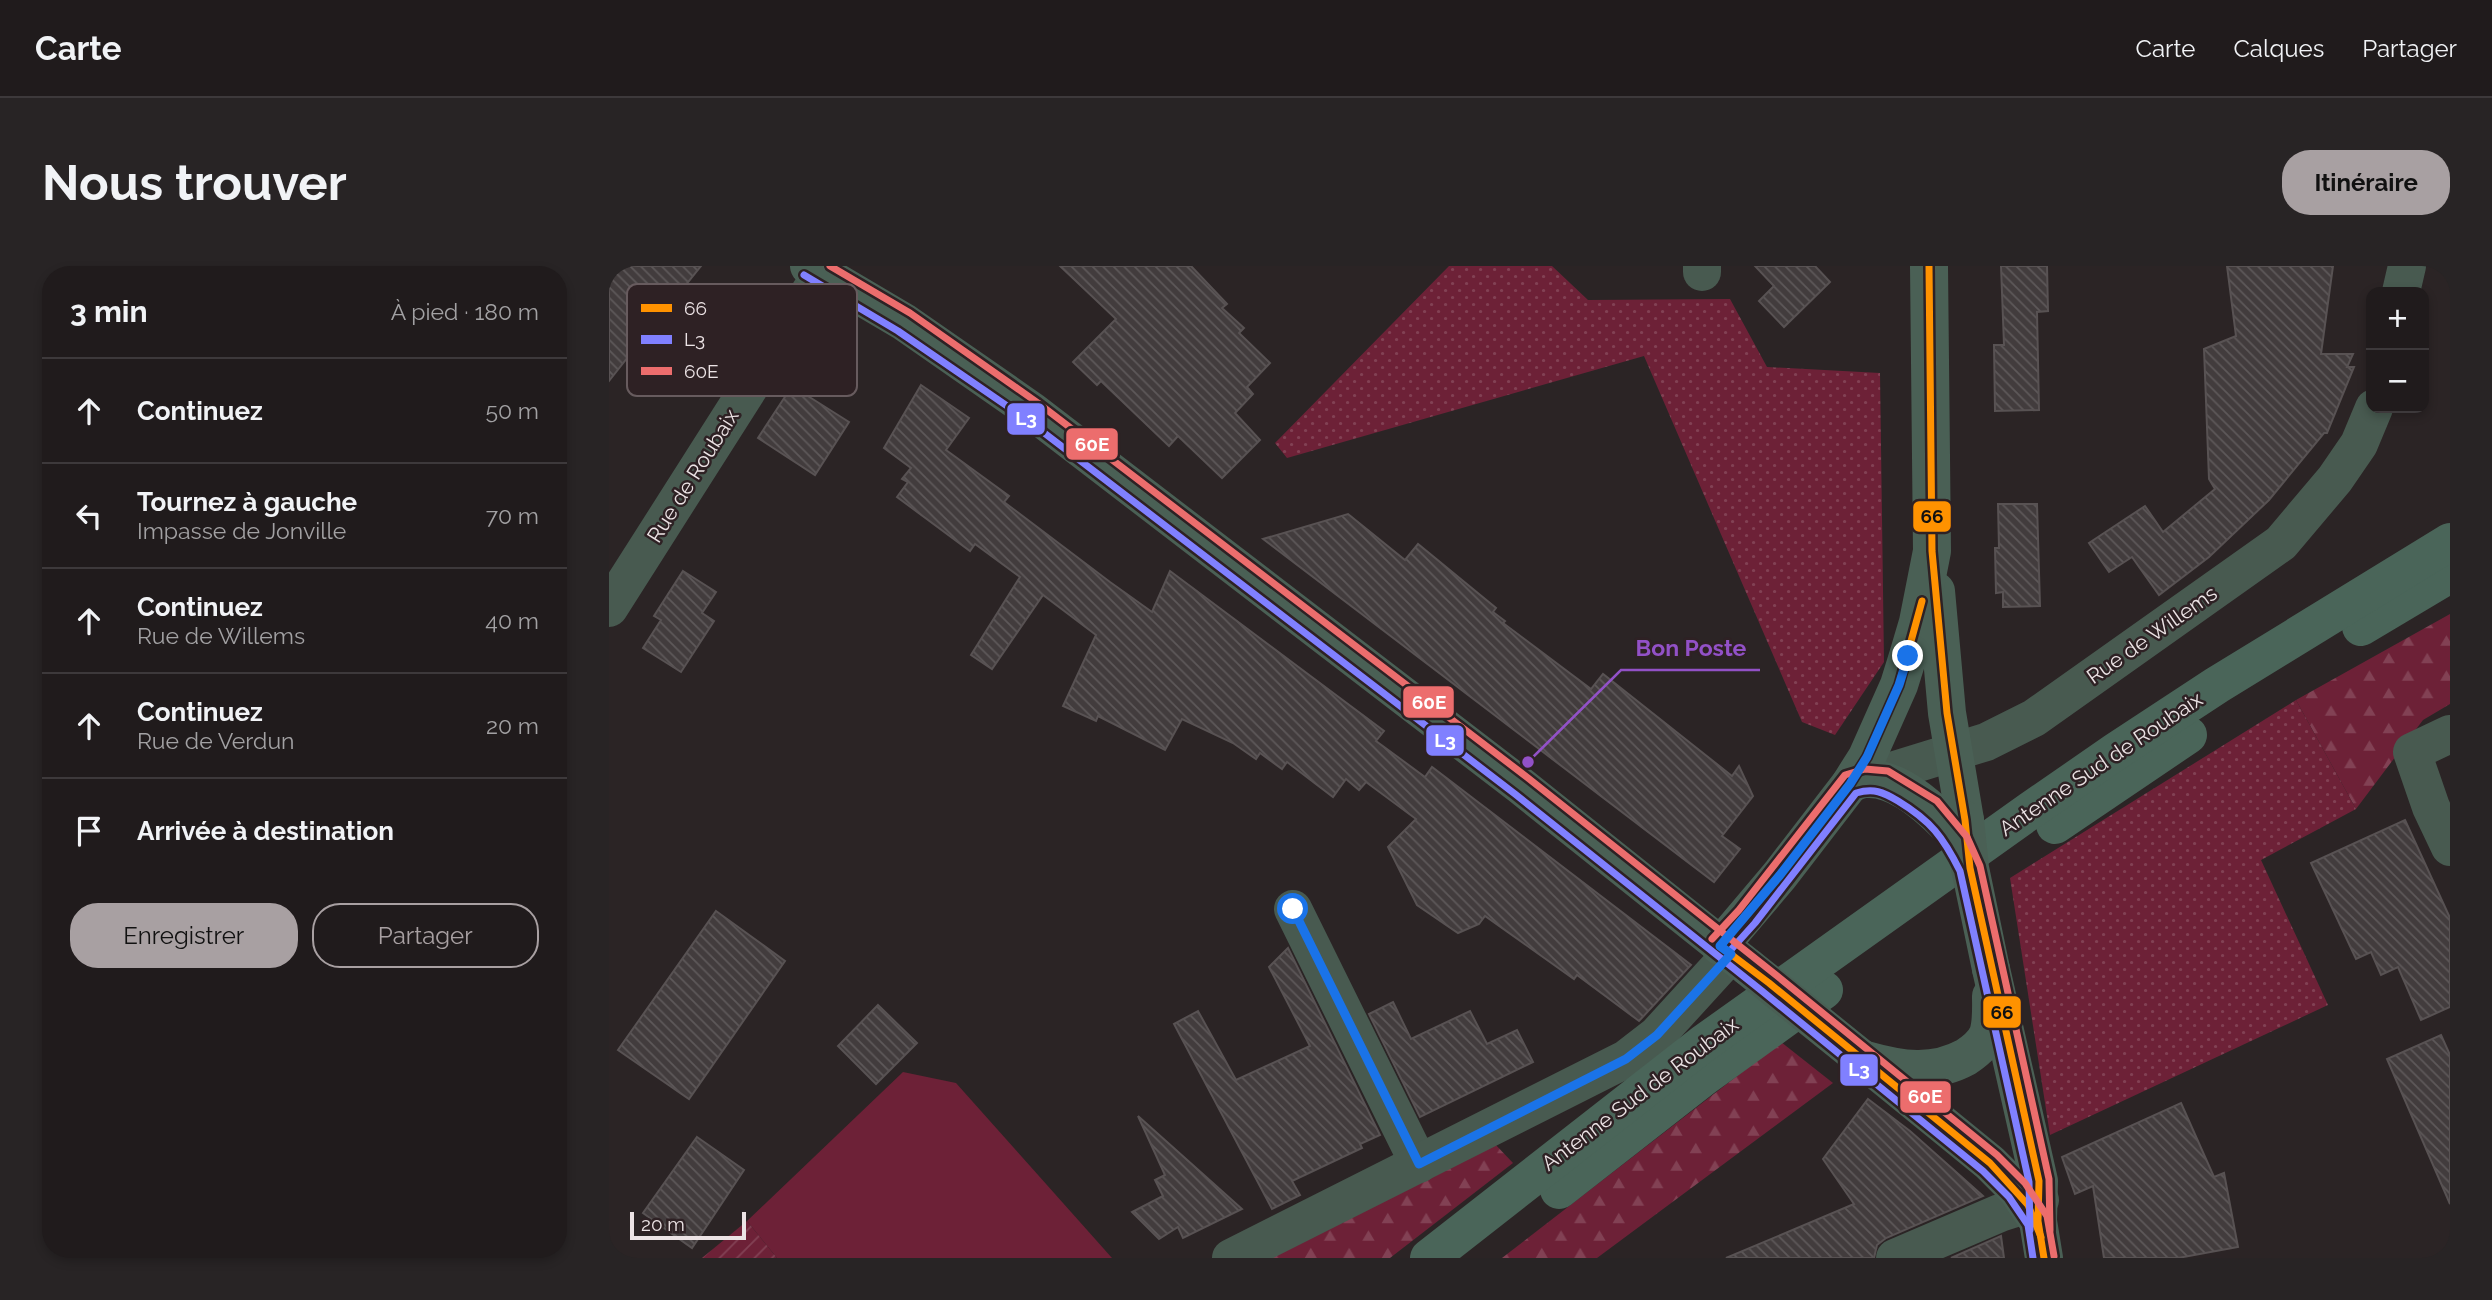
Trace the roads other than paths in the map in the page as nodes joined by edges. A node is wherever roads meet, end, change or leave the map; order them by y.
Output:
1 (1929, 266) edge
2 (2407, 266) edge
3 (815, 270) edge
4 (838, 284) edge
5 (2402, 287) edge
6 (857, 295) edge
7 (738, 396) edge
8 (2372, 413) edge
9 (2450, 542) edge
10 (1933, 551) junction
11 (2450, 574) edge
12 (609, 608) edge
13 (2450, 734) edge
14 (1952, 751) junction
15 (1858, 781) junction
16 (1955, 822) junction
17 (2450, 847) edge
18 (1293, 909) dead end
19 (1733, 956) junction
20 (1991, 969) junction
21 (1861, 1058) junction
22 (1419, 1164) junction
23 (2035, 1208) junction
24 (1231, 1258) edge
25 (1429, 1258) edge
26 (1472, 1258) edge
27 (1895, 1258) edge
28 (2044, 1258) edge

1 - 10 main road
2 - 5 street
3 - 4 main road, Rue de Roubaix
6 - 19 main road, Rue de Roubaix
7 - 12 street, Rue de Roubaix
8 - 14 street, Rue de Willems
9 - 25 highway, Antenne Sud de Roubaix
10 - 14 main road
10 - 15 main road
11 - 26 highway, Antenne Sud de Roubaix
13 - 17 street
14 - 15 street, Rue de Willems
14 - 16 main road
15 - 16 main road
15 - 19 main road
16 - 20 main road, bridge
18 - 22 street
19 - 21 main road, Rue de Roubaix, bridge
19 - 22 street
20 - 21 main road
20 - 23 main road
21 - 23 main road, Rue de Roubaix
22 - 24 street
23 - 27 street
23 - 28 main road

